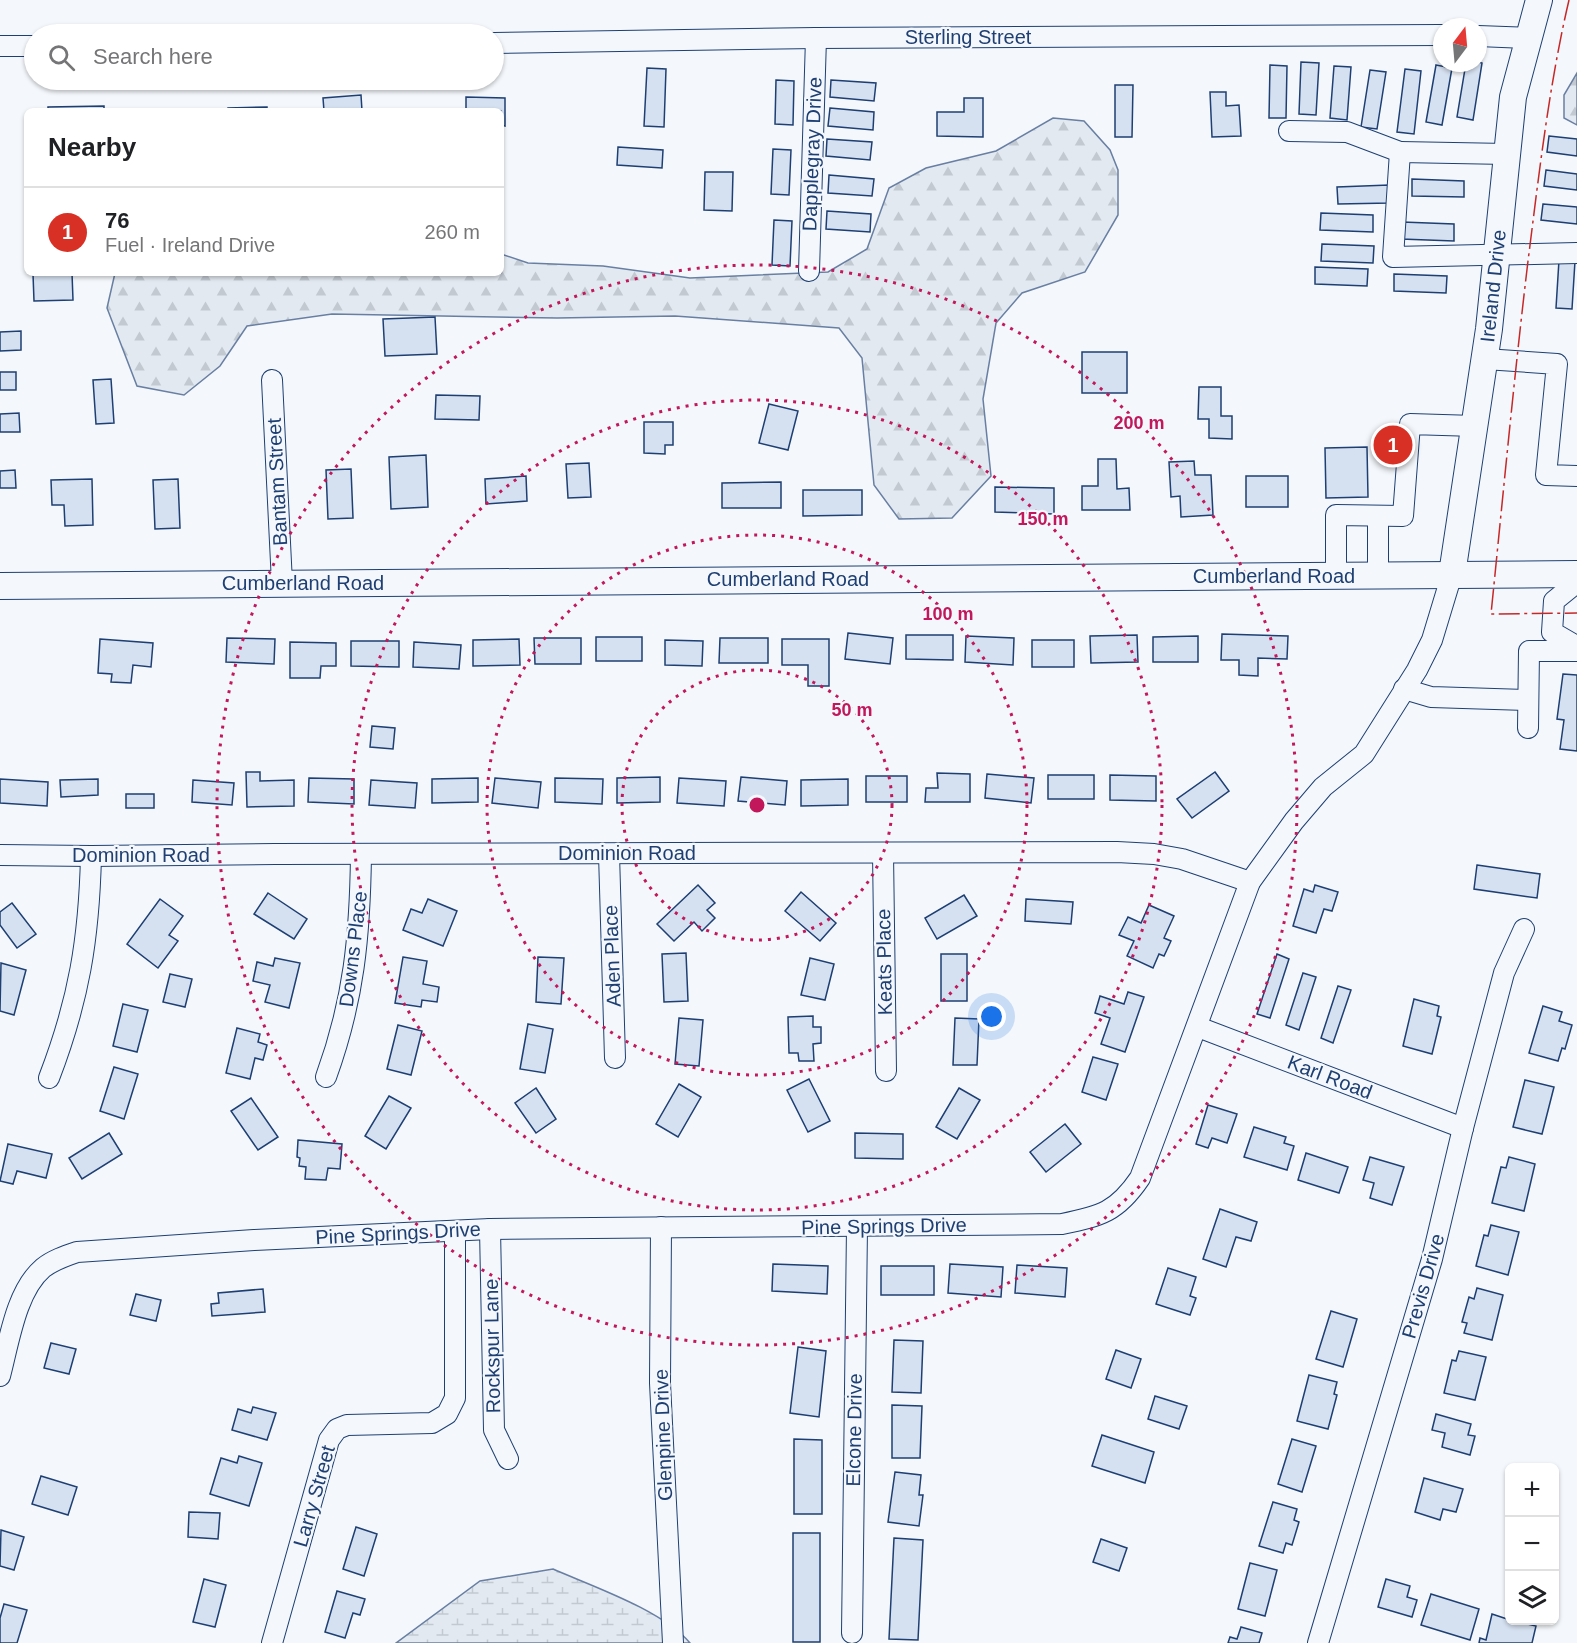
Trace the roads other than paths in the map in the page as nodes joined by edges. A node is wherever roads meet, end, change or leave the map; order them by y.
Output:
1 (1539, 0) edge
2 (1433, 35) edge
3 (1487, 36) edge
4 (816, 38) junction
5 (1529, 38) junction
6 (504, 43) edge
7 (0, 46) edge
8 (24, 46) edge
9 (1289, 131) dead end
10 (1400, 152) junction
11 (1507, 154) junction
12 (1577, 253) edge
13 (1496, 255) junction
14 (808, 271) dead end
15 (1485, 358) junction
16 (272, 380) dead end
17 (1474, 426) junction
18 (1577, 476) edge
19 (1378, 516) junction
20 (1452, 574) junction
21 (1336, 575) junction
22 (1378, 575) junction
23 (282, 583) junction
24 (1573, 583) edge
25 (0, 586) edge
26 (1574, 646) edge
27 (1404, 689) junction
28 (1528, 700) junction
29 (1528, 728) dead end
30 (883, 853) junction
31 (361, 854) junction
32 (609, 854) junction
33 (0, 855) edge
34 (91, 856) junction
35 (1250, 882) junction
36 (1524, 929) dead end
37 (1198, 1027) junction
38 (615, 1058) dead end
39 (886, 1071) dead end
40 (326, 1077) dead end
41 (49, 1078) dead end
42 (1463, 1128) junction
43 (661, 1227) junction
44 (856, 1227) junction
45 (490, 1229) junction
46 (455, 1231) junction
47 (0, 1376) edge
48 (508, 1459) dead end
49 (852, 1633) dead end
50 (272, 1643) edge
51 (673, 1643) edge
52 (1318, 1643) edge

1 - 5 main road, Ireland Drive
2 - 4 street, Sterling Street
3 - 5 street
4 - 6 street, Sterling Street
4 - 14 street, Dapplegray Drive
5 - 11 main road, Ireland Drive
7 - 8 street
9 - 10 street
10 - 11 street
10 - 13 street
11 - 13 main road, Ireland Drive
12 - 13 street
13 - 15 main road, Ireland Drive
15 - 17 main road, Ireland Drive
15 - 18 street
16 - 23 street, Bantam Street
17 - 19 street
17 - 20 main road, Ireland Drive
19 - 21 street
19 - 22 street
20 - 22 main road, Cumberland Road
20 - 24 main road, Cumberland Road
20 - 27 street, Pine Springs Drive
21 - 22 main road, Cumberland Road
21 - 23 main road, Cumberland Road
23 - 25 main road, Cumberland Road
24 - 26 street
26 - 28 street
27 - 28 street
27 - 35 street, Pine Springs Drive
28 - 29 street
30 - 32 street, Dominion Road
30 - 35 street, Dominion Road
30 - 39 street, Keats Place
31 - 32 street, Dominion Road
31 - 34 street, Dominion Road
31 - 40 street, Downs Place
32 - 38 street, Aden Place
33 - 34 street, Dominion Road
34 - 41 street
35 - 37 street, Pine Springs Drive
36 - 42 street, Previs Drive
37 - 42 street, Karl Road
37 - 44 street, Pine Springs Drive
42 - 52 street, Previs Drive
43 - 44 street, Pine Springs Drive
43 - 45 street, Pine Springs Drive
43 - 51 street, Glenpine Drive
44 - 49 street, Elcone Drive
45 - 46 street, Pine Springs Drive
45 - 48 street, Rockspur Lane
46 - 47 street, Pine Springs Drive
46 - 50 street, Larry Street

